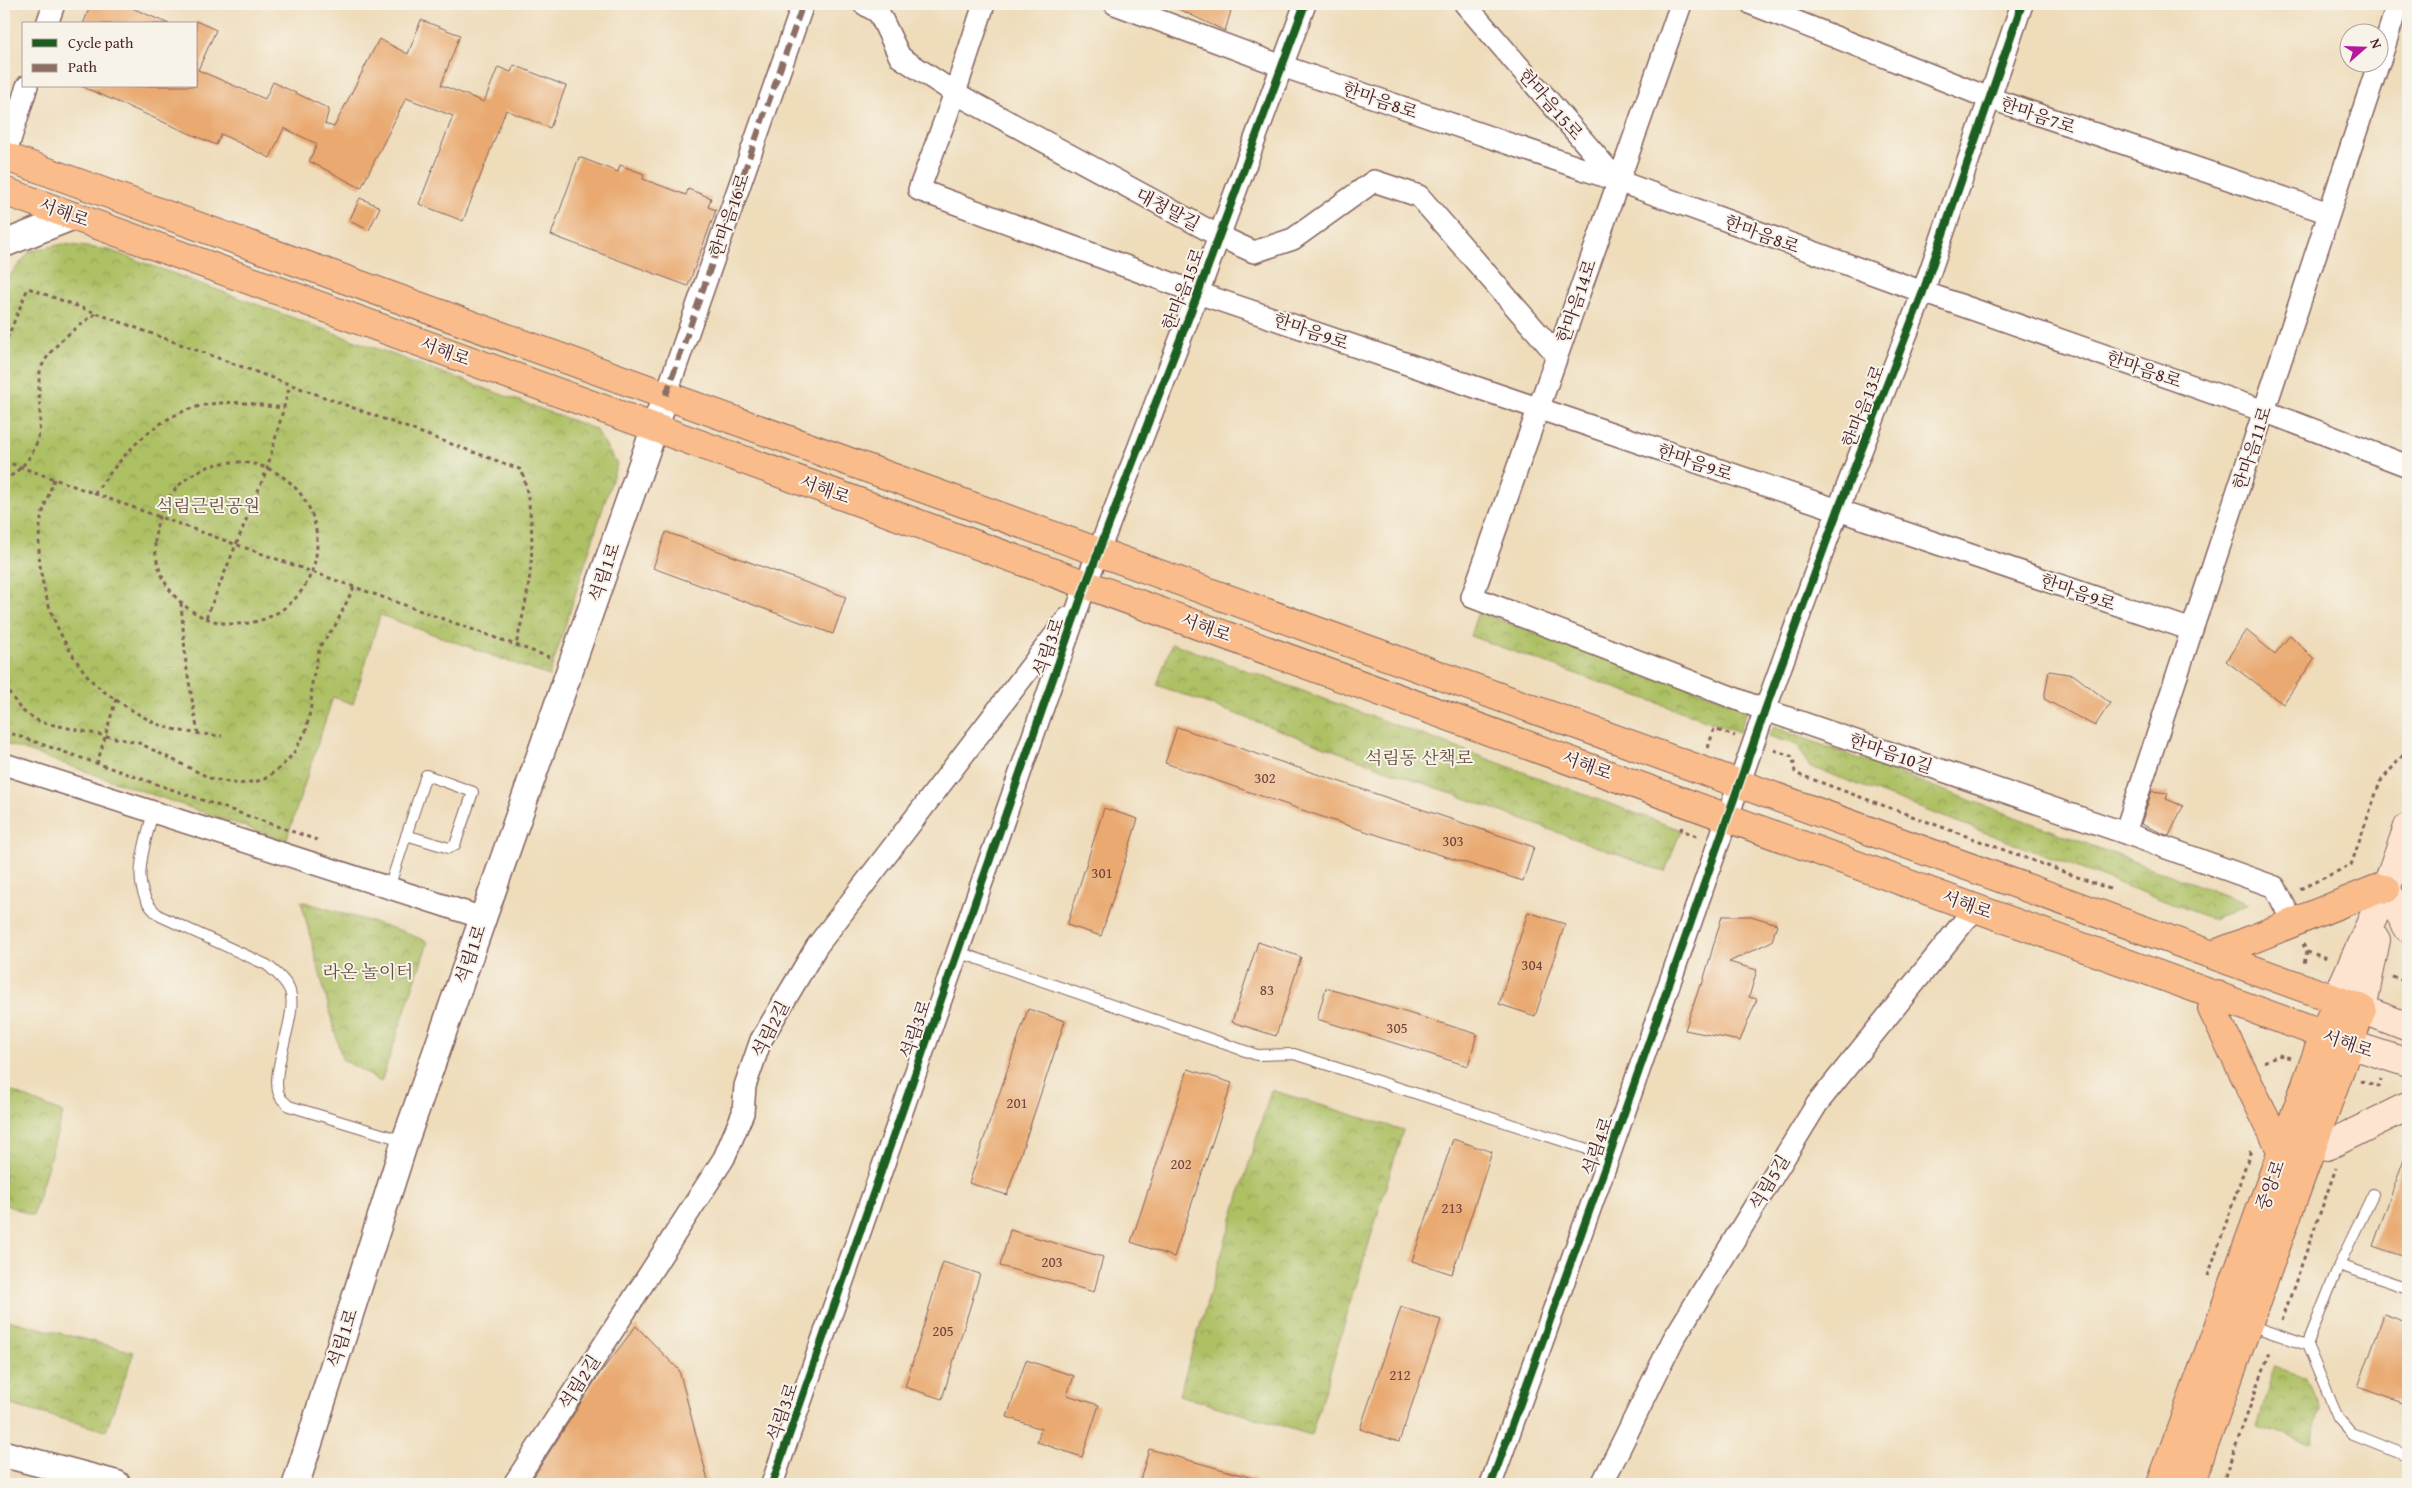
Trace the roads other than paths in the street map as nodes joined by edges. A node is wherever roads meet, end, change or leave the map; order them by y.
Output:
1 (54, 4) edge
2 (802, 4) edge
3 (864, 4) edge
4 (984, 4) edge
5 (1115, 4) edge
6 (1305, 4) edge
7 (1465, 4) edge
8 (1680, 4) edge
9 (1752, 4) edge
10 (2022, 4) edge
11 (2396, 8) edge
12 (47, 22) edge
13 (2390, 27) edge
14 (1282, 66) junction
15 (2375, 72) edge
16 (26, 88) edge
17 (955, 93) junction
18 (1989, 98) junction
19 (4, 158) edge
20 (1618, 181) junction
21 (4, 191) edge
22 (2329, 214) junction
23 (74, 216) junction
24 (1219, 236) junction
25 (4, 244) edge
26 (1923, 292) junction
27 (1198, 293) junction
28 (1557, 355) junction
29 (666, 395) junction
30 (1538, 408) junction
31 (2264, 411) junction
32 (655, 427) junction
33 (2408, 466) edge
34 (1838, 510) junction
35 (1098, 552) junction
36 (1082, 594) junction
37 (1472, 598) joint
38 (2192, 630) junction
39 (1765, 710) junction
40 (4, 764) edge
41 (1740, 784) junction
42 (153, 812) junction
43 (1729, 817) junction
44 (2408, 827) edge
45 (2125, 833) junction
46 (406, 835) junction
47 (389, 888) junction
48 (2386, 889) junction
49 (1978, 908) junction
50 (483, 918) junction
51 (2293, 923) junction
52 (2408, 928) edge
53 (958, 952) junction
54 (2212, 954) junction
55 (2217, 995) junction
56 (2336, 1000) junction
57 (2362, 1009) junction
58 (2408, 1027) edge
59 (2337, 1039) junction
60 (2408, 1063) edge
61 (2408, 1106) edge
62 (405, 1141) junction
63 (2313, 1144) junction
64 (2282, 1152) junction
65 (1609, 1156) junction
66 (2373, 1194) dead end
67 (2339, 1265) junction
68 (2408, 1288) edge
69 (2235, 1320) junction
70 (2306, 1345) junction
71 (4, 1454) edge
72 (2408, 1456) edge
73 (117, 1484) edge
74 (296, 1484) edge
75 (514, 1484) edge
76 (772, 1484) edge
77 (1491, 1484) edge
78 (1602, 1484) edge
79 (2161, 1484) edge
80 (2190, 1484) edge

1 - 12 street
2 - 29 street, 한마음16로
3 - 17 street, 대청말길
4 - 17 street
5 - 14 street, 한마음8로
6 - 14 street, 한마음15로
7 - 20 street, 한마음15로
8 - 20 street, 한마음14로
9 - 18 street, 한마음7로
10 - 18 street, 한마음13로
11 - 13 street, 한마음11로
14 - 20 street, 한마음8로
14 - 24 street, 한마음15로
15 - 22 street, 한마음11로
16 - 19 street
17 - 24 street, 대청말길
17 - 27 street, 한마음9로
18 - 22 street, 한마음7로
18 - 26 street, 한마음13로
19 - 29 main road, 서해로
20 - 26 street, 한마음8로
20 - 28 street, 한마음14로
21 - 23 main road, 서해로
22 - 31 street, 한마음11로
23 - 25 street
23 - 32 main road, 서해로
24 - 27 street, 한마음15로
24 - 28 street, 대청말길
26 - 31 street, 한마음8로
26 - 34 street, 한마음13로
27 - 30 street, 한마음9로
27 - 35 street, 한마음15로
28 - 30 street, 한마음14로
29 - 32 street, 한마음16로
29 - 35 main road, 서해로
30 - 34 street, 한마음9로
30 - 37 street, 한마음14로
31 - 33 street, 한마음8로
31 - 38 street, 한마음11로
32 - 36 main road, 서해로
32 - 50 street, 석림1로
34 - 38 street, 한마음9로
34 - 39 street, 한마음13로
35 - 36 street, 한마음15로
35 - 41 main road, 서해로
36 - 43 main road, 서해로
36 - 53 street, 석림3로
36 - 75 street, 석림2길
37 - 39 street, 한마음10길
38 - 45 street, 한마음11로
39 - 41 street, 한마음13로
39 - 45 street, 한마음10길
40 - 42 street
41 - 43 street, 한마음13로
41 - 54 main road, 서해로
42 - 47 street
42 - 62 lane
43 - 49 main road, 서해로
43 - 65 street, 석림4로
44 - 48 main road, 중앙로
45 - 51 street, 한마음10길
46 - 46 lane
46 - 47 lane
47 - 50 street
48 - 51 main road
48 - 52 main road
48 - 56 main road, 중앙로
48 - 57 main road, 중앙로
49 - 55 main road, 서해로
49 - 78 street, 석림5길
50 - 62 street, 석림1로
51 - 54 main road
53 - 65 lane
53 - 76 street, 석림3로
54 - 56 main road, 서해로
55 - 59 main road, 서해로
55 - 64 main road
56 - 57 main road, 서해로
56 - 59 main road, 중앙로
57 - 58 main road, 서해로
57 - 59 main road, 중앙로
59 - 60 main road, 서해로
59 - 63 main road, 중앙로
59 - 64 main road, 중앙로
61 - 63 main road
62 - 74 street, 석림1로
63 - 69 main road, 중앙로
64 - 69 main road, 중앙로
65 - 77 street, 석림4로
66 - 67 lane
67 - 68 lane
67 - 70 lane
69 - 70 lane
69 - 79 main road, 중앙로
69 - 80 main road, 중앙로
70 - 72 lane
71 - 73 street

